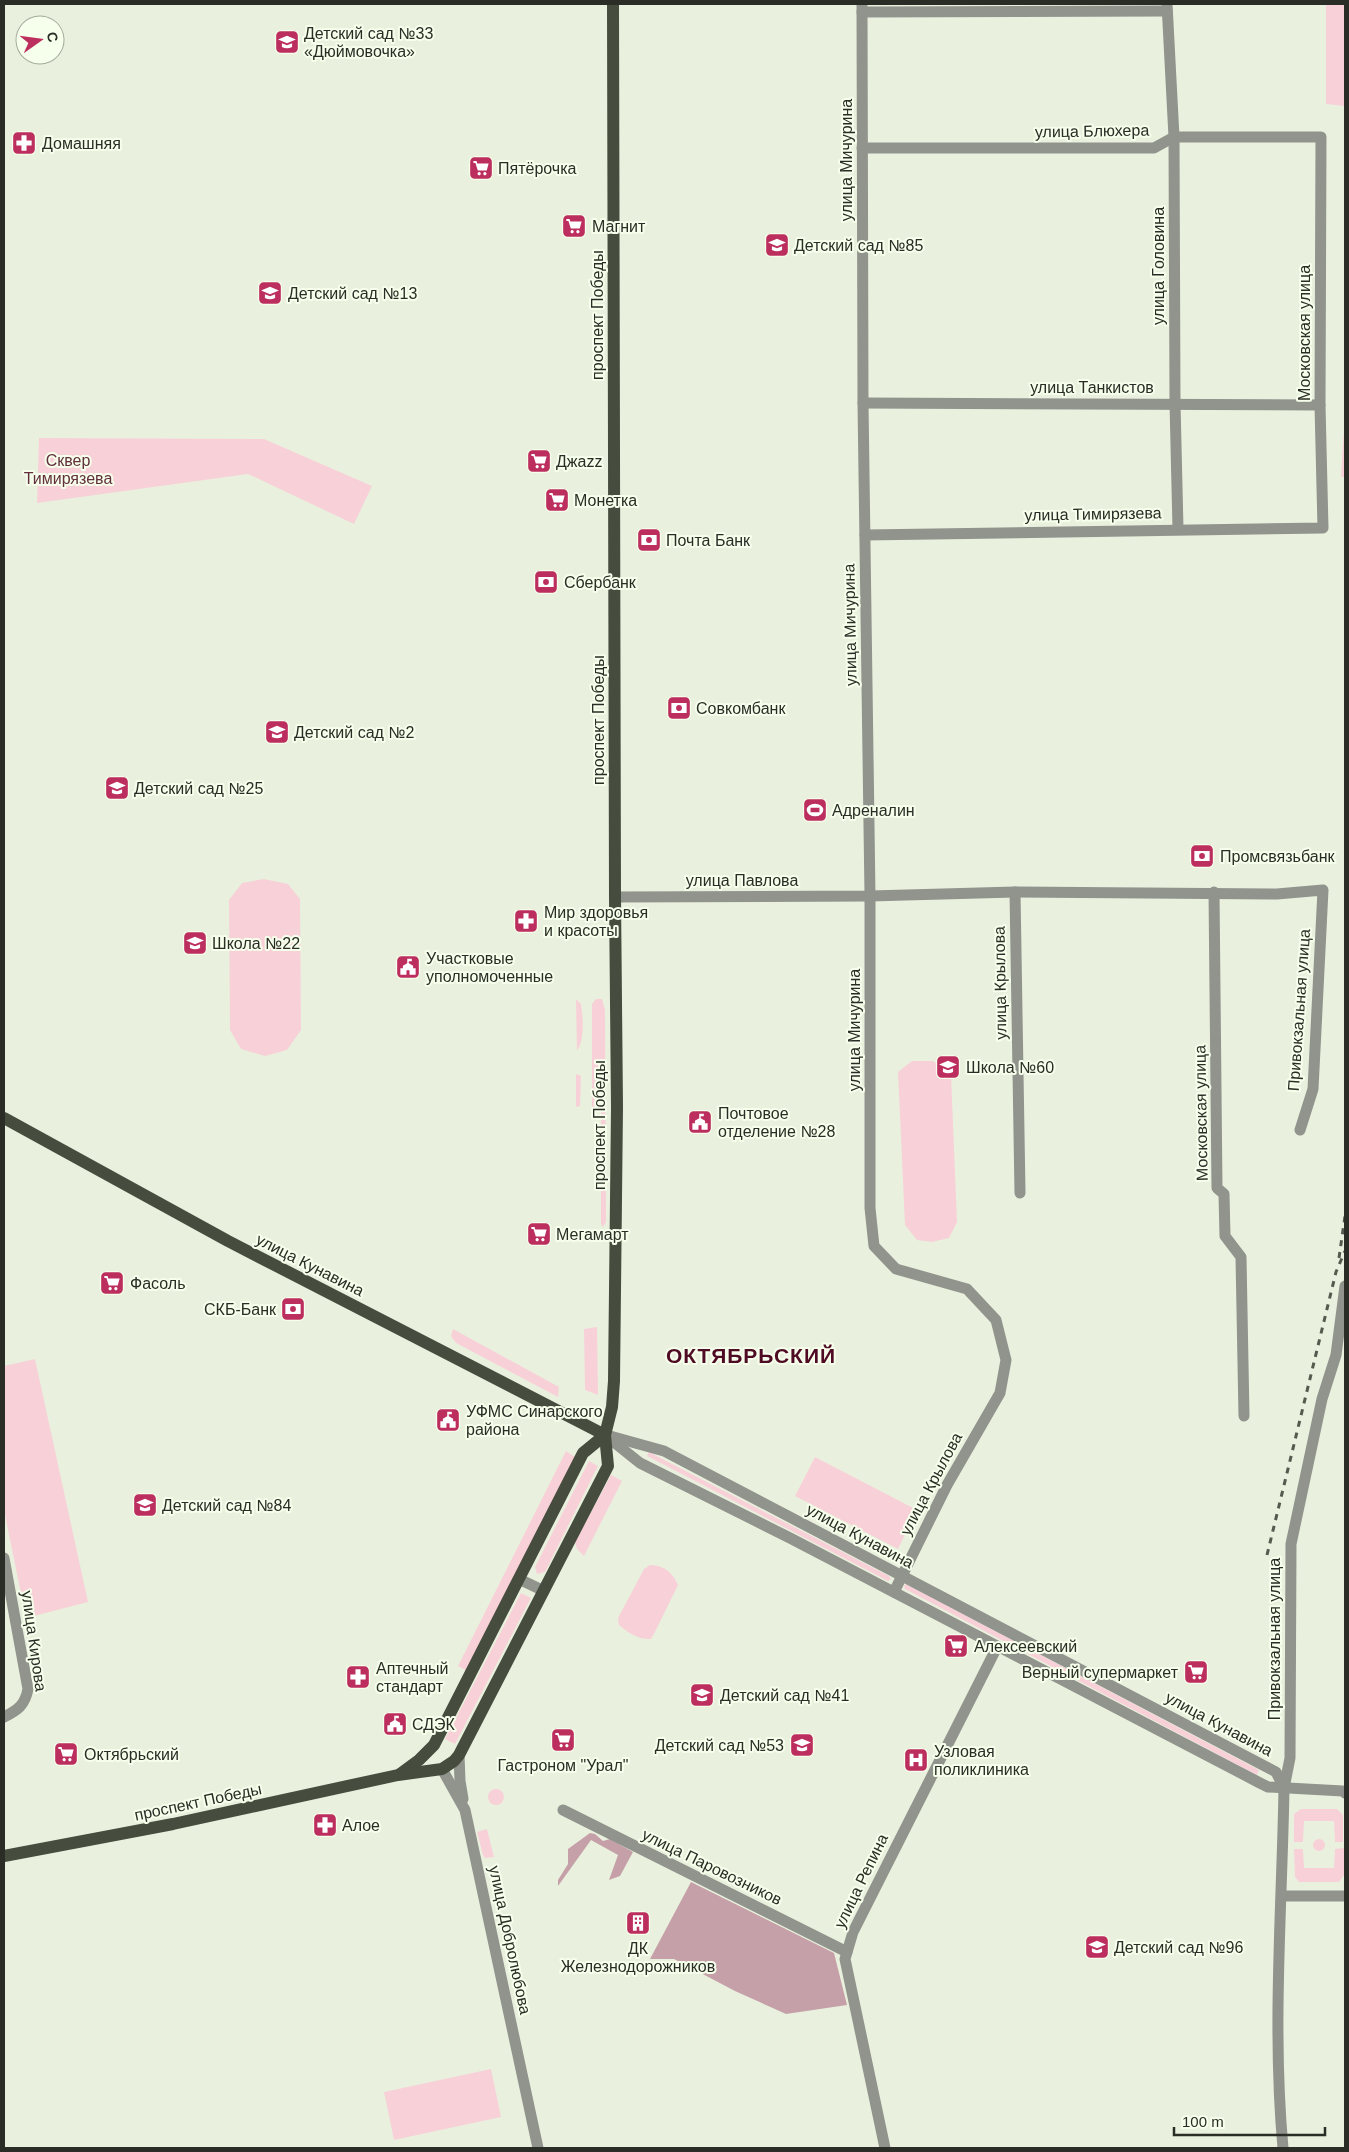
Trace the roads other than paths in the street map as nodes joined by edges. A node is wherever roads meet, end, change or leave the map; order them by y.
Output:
1 (613, 4) edge
2 (1167, 7) edge
3 (862, 8) edge
4 (1174, 137) junction
5 (1321, 137) joint
6 (862, 148) junction
7 (862, 403) junction
8 (1175, 403) junction
9 (1320, 405) junction
10 (1323, 528) joint
11 (1178, 529) junction
12 (865, 535) junction
13 (1323, 890) joint
14 (1014, 892) junction
15 (1214, 892) junction
16 (870, 896) junction
17 (614, 897) junction
18 (4, 1118) edge
19 (1300, 1130) dead end
20 (1020, 1193) dead end
21 (1345, 1286) edge
22 (1000, 1393) joint
23 (1244, 1416) dead end
24 (605, 1435) junction
25 (4, 1558) edge
26 (902, 1576) junction
27 (519, 1579) junction
28 (544, 1591) junction
29 (894, 1592) junction
30 (997, 1646) junction
31 (4, 1717) edge
32 (434, 1745) junction
33 (459, 1755) junction
34 (442, 1770) junction
35 (398, 1775) junction
36 (1284, 1788) junction
37 (1345, 1793) edge
38 (465, 1810) junction
39 (562, 1810) dead end
40 (4, 1856) edge
41 (1282, 1896) junction
42 (1345, 1896) edge
43 (847, 1952) junction
44 (538, 2148) edge
45 (886, 2148) edge
46 (1283, 2148) edge

1 - 17 main road, проспект Победы
2 - 3 street
2 - 4 street, улица Головина
3 - 6 street, улица Мичурина
4 - 5 street, улица Блюхера
4 - 6 street, улица Блюхера
4 - 8 street, улица Головина
5 - 9 street, Московская улица
6 - 7 street, улица Мичурина
7 - 8 street, улица Танкистов
7 - 12 street, улица Мичурина
8 - 9 street, улица Танкистов
8 - 11 street, улица Головина
9 - 10 street, Московская улица
10 - 11 street, улица Тимирязева
11 - 12 street, улица Тимирязева
12 - 16 street, улица Мичурина
13 - 15 street, улица Павлова
13 - 19 street, Привокзальная улица
14 - 15 street, улица Павлова
14 - 16 street, улица Павлова
14 - 20 street, улица Крылова
15 - 23 street, Московская улица
16 - 17 street, улица Павлова
16 - 22 street, улица Мичурина
17 - 24 main road, проспект Победы
18 - 24 main road, улица Кунавина
21 - 36 street, Привокзальная улица
22 - 26 street, улица Крылова
24 - 26 street, улица Кунавина
24 - 27 main road, проспект Победы
24 - 28 main road, проспект Победы
24 - 29 street, улица Кунавина
25 - 31 street, улица Кирова
26 - 29 street, улица Крылова
26 - 36 street, улица Кунавина
27 - 28 street
27 - 32 main road, проспект Победы
28 - 33 main road, проспект Победы
29 - 30 street, улица Кунавина
30 - 36 street, улица Кунавина
30 - 43 street, улица Репина
32 - 34 main road, улица Добролюбова
32 - 35 main road, проспект Победы
33 - 34 main road, проспект Победы
33 - 38 street
34 - 35 main road, проспект Победы
34 - 38 street, улица Добролюбова
35 - 40 main road, проспект Победы
36 - 37 street
36 - 41 street, Привокзальная улица
38 - 44 street, улица Добролюбова
39 - 43 street, улица Паровозников
41 - 42 street
41 - 46 street, Привокзальная улица
43 - 45 street, улица Репина

